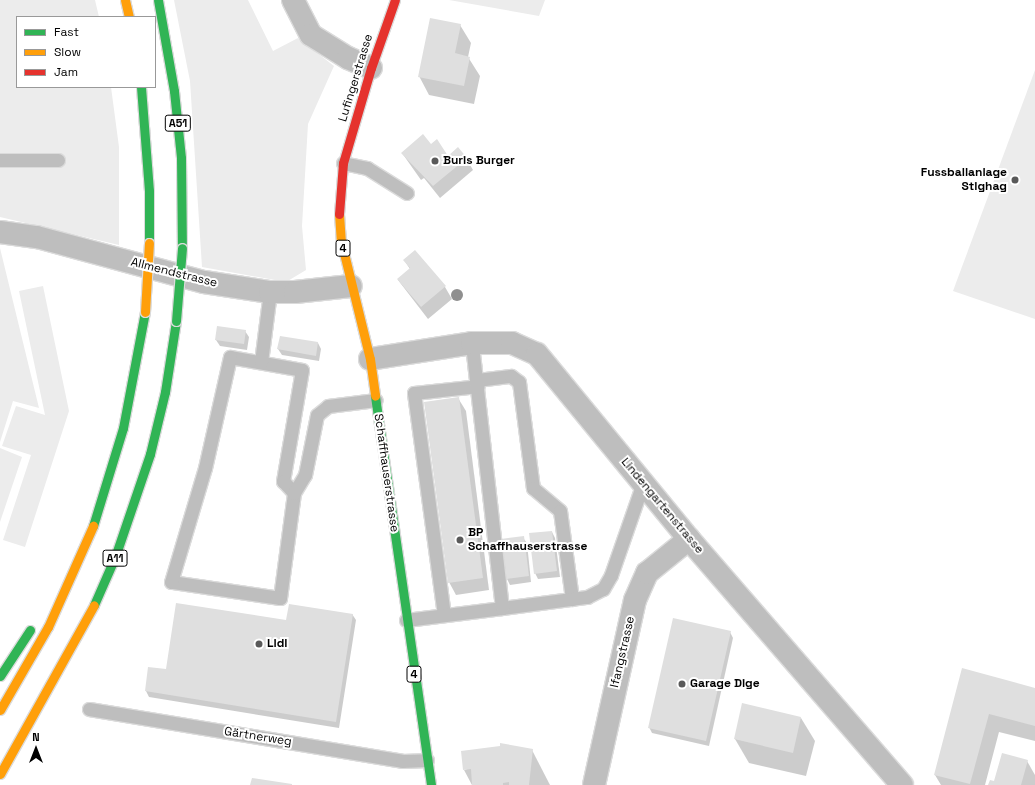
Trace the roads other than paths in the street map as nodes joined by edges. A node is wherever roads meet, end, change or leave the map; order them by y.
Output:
1 (125, 0) edge
2 (158, 0) edge
3 (293, 0) edge
4 (395, 0) edge
5 (129, 16) edge
6 (371, 68) junction
7 (141, 88) edge
8 (0, 160) edge
9 (58, 160) dead end
10 (342, 163) junction
11 (407, 193) dead end
12 (0, 232) edge
13 (351, 286) junction
14 (270, 292) junction
15 (145, 312) joint
16 (176, 321) joint
17 (472, 343) junction
18 (370, 359) junction
19 (261, 362) junction
20 (478, 383) junction
21 (376, 400) junction
22 (643, 483) junction
23 (294, 493) junction
24 (689, 539) junction
25 (86, 542) junction
26 (572, 599) junction
27 (48, 602) dead end
28 (502, 608) junction
29 (444, 615) junction
30 (406, 620) junction
31 (35, 623) dead end
32 (0, 676) edge
33 (88, 709) dead end
34 (0, 710) edge
35 (427, 760) junction
36 (0, 774) edge
37 (431, 785) edge
38 (594, 785) edge
39 (902, 785) edge

1 - 5 main road
2 - 16 main road, A51, bridge
3 - 6 street
4 - 6 main road, Lufingerstrasse / 4
6 - 10 main road, Lufingerstrasse / 4
7 - 15 main road, A51, bridge
8 - 9 lane
10 - 11 lane
10 - 13 main road, Schaffhauserstrasse / 4
12 - 14 street, Allmendstrasse
13 - 14 street, Allmendstrasse
13 - 18 main road, Schaffhauserstrasse / 4
14 - 19 lane
15 - 25 main road, A11
16 - 36 main road, A11
17 - 18 street, Lindengartenstrasse
17 - 20 lane
17 - 22 street, Lindengartenstrasse
18 - 21 main road, Schaffhauserstrasse / 4
19 - 23 lane
19 - 23 lane
20 - 26 lane
20 - 28 lane
20 - 29 lane
21 - 23 lane
21 - 30 main road, Schaffhauserstrasse / 4
22 - 24 street, Lindengartenstrasse
22 - 26 lane
24 - 38 street, Ifangstrasse
24 - 39 street, Lindengartenstrasse
25 - 27 main road
25 - 34 main road, A11
26 - 28 lane
28 - 29 lane
29 - 30 lane
30 - 35 main road, Schaffhauserstrasse / 4
31 - 32 main road
33 - 35 lane, Gärtnerweg
35 - 37 main road, Schaffhauserstrasse / 4

